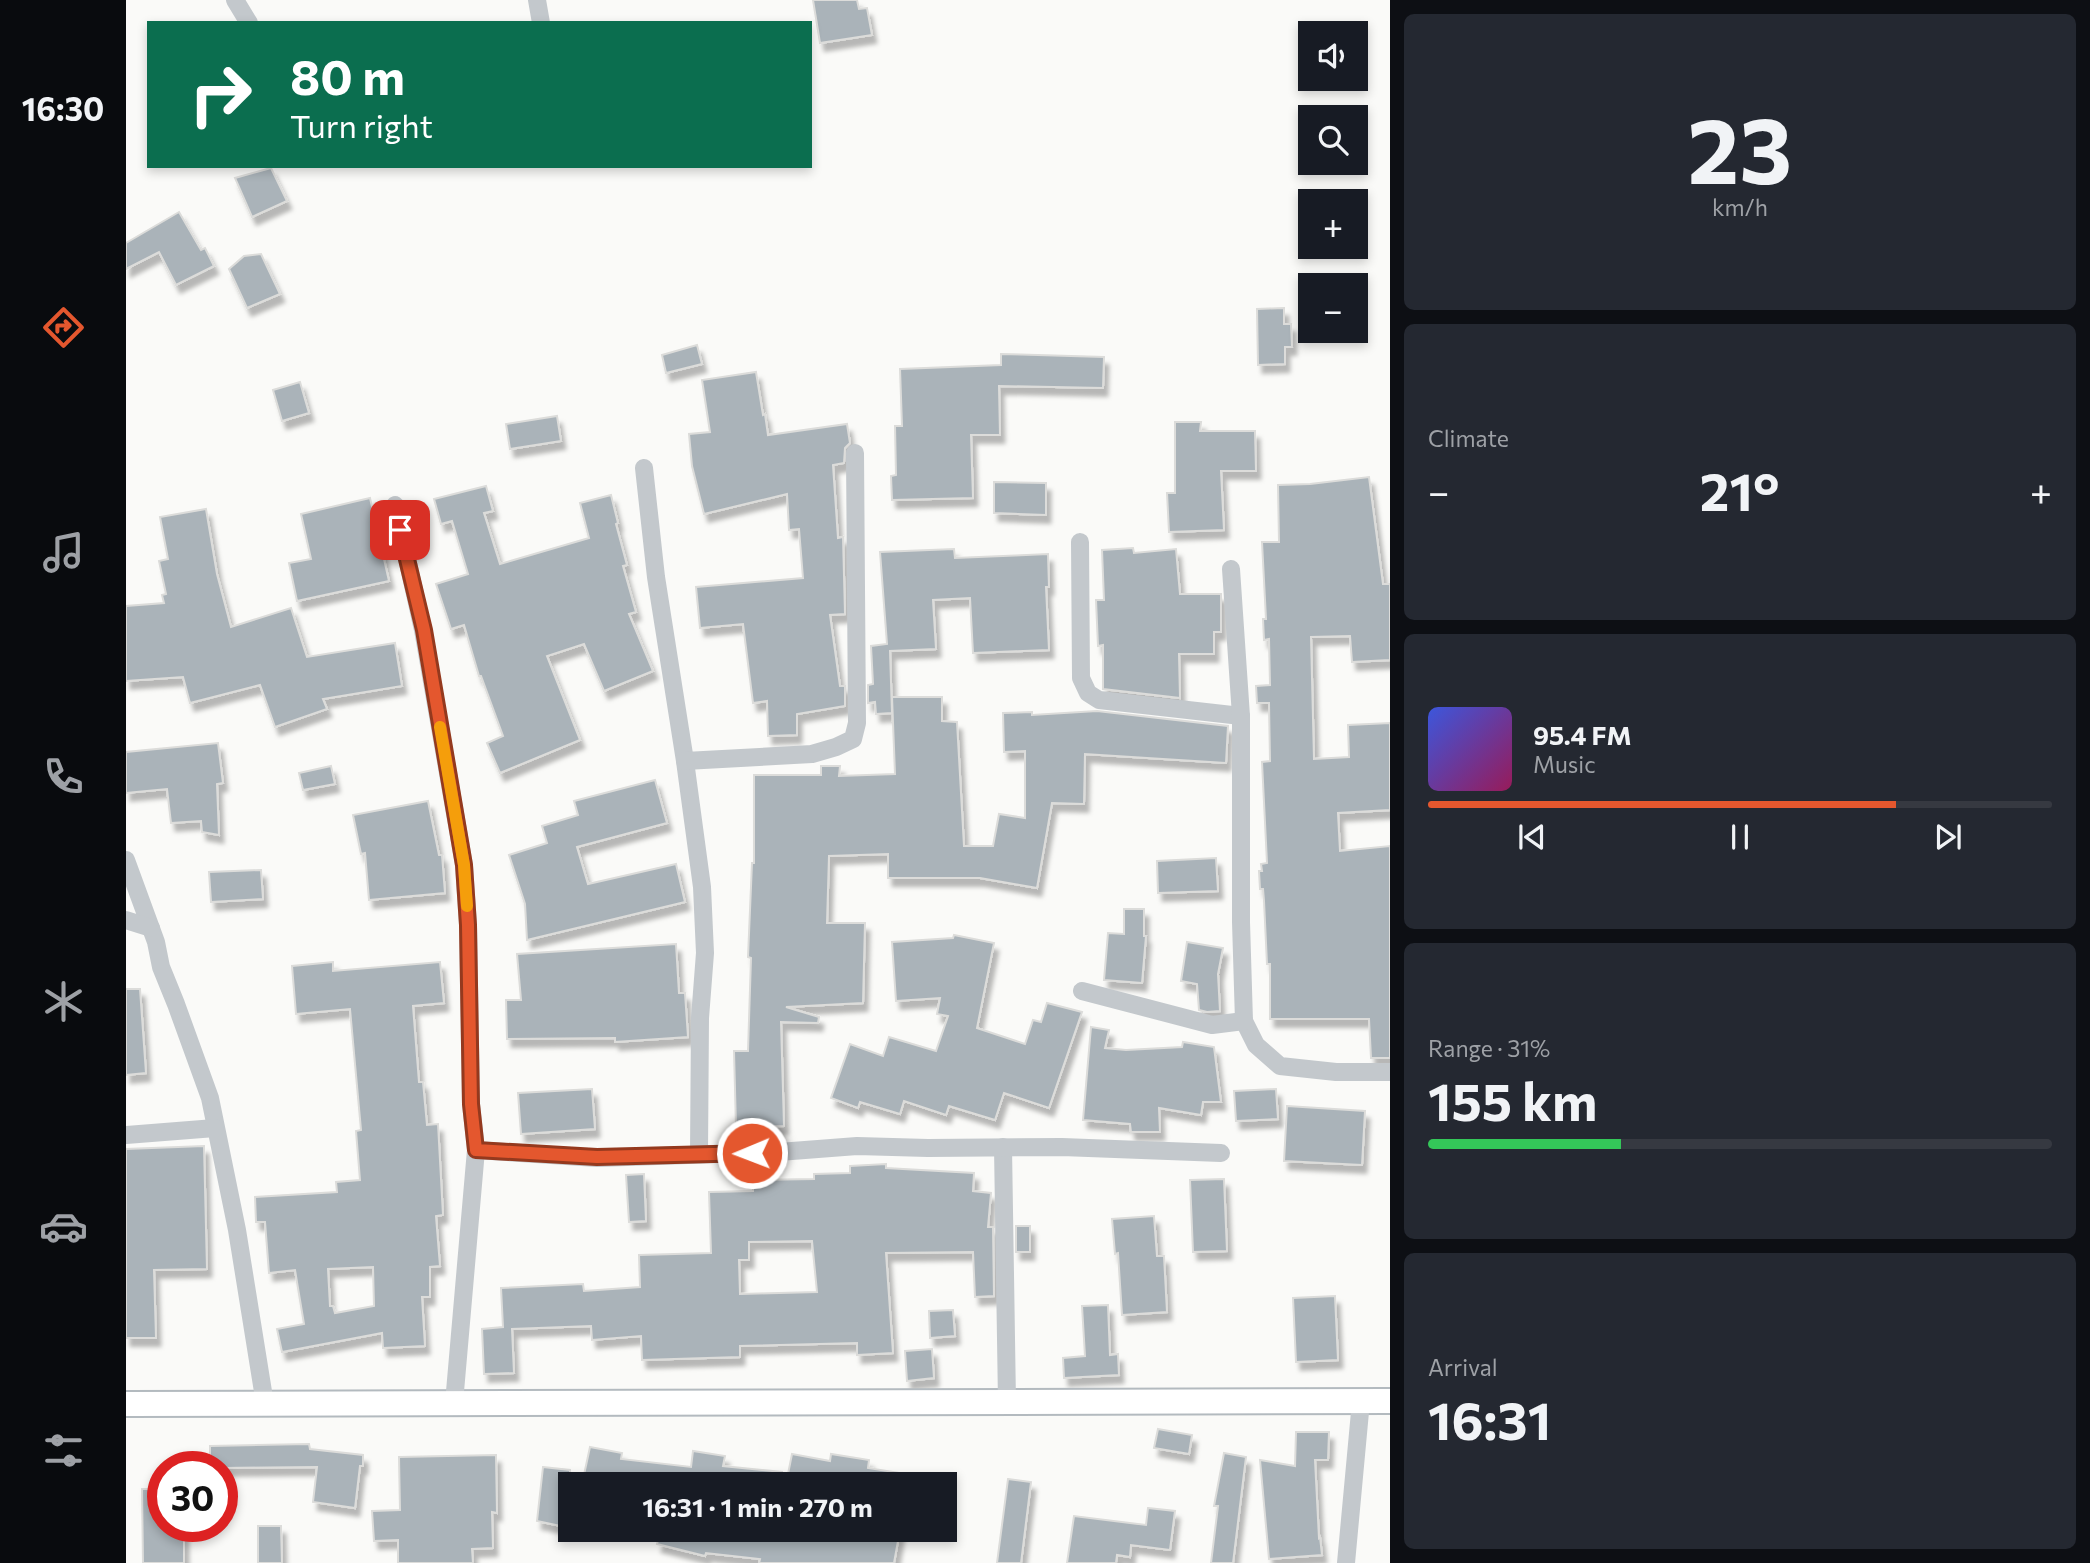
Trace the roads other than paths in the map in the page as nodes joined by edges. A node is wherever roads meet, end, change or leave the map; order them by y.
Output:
1 (235, 0) edge
2 (537, 0) edge
3 (248, 21) edge
4 (541, 21) edge
5 (855, 453) dead end
6 (644, 468) dead end
7 (395, 506) dead end
8 (1080, 542) dead end
9 (1231, 569) dead end
10 (1241, 716) junction
11 (685, 761) junction
12 (126, 860) edge
13 (126, 920) edge
14 (151, 928) junction
15 (1082, 991) dead end
16 (1244, 1021) junction
17 (1390, 1072) edge
18 (215, 1128) junction
19 (126, 1135) edge
20 (1003, 1147) junction
21 (476, 1150) junction
22 (699, 1153) junction
23 (1221, 1153) dead end
24 (1360, 1401) junction
25 (1390, 1401) edge
26 (1007, 1402) junction
27 (454, 1403) junction
28 (126, 1404) edge
29 (265, 1404) junction
30 (1346, 1563) edge

1 - 3 street
2 - 4 street
5 - 11 street
6 - 11 street
7 - 21 street
8 - 10 street
9 - 10 street
10 - 16 street
11 - 22 street
12 - 14 street
13 - 14 street
14 - 18 street
15 - 16 street
16 - 17 street
18 - 19 street
18 - 29 street
20 - 22 street
20 - 23 street
20 - 26 street
21 - 22 street
21 - 27 street
24 - 25 main road
24 - 26 main road
24 - 30 street
26 - 27 main road
27 - 29 main road
28 - 29 main road

